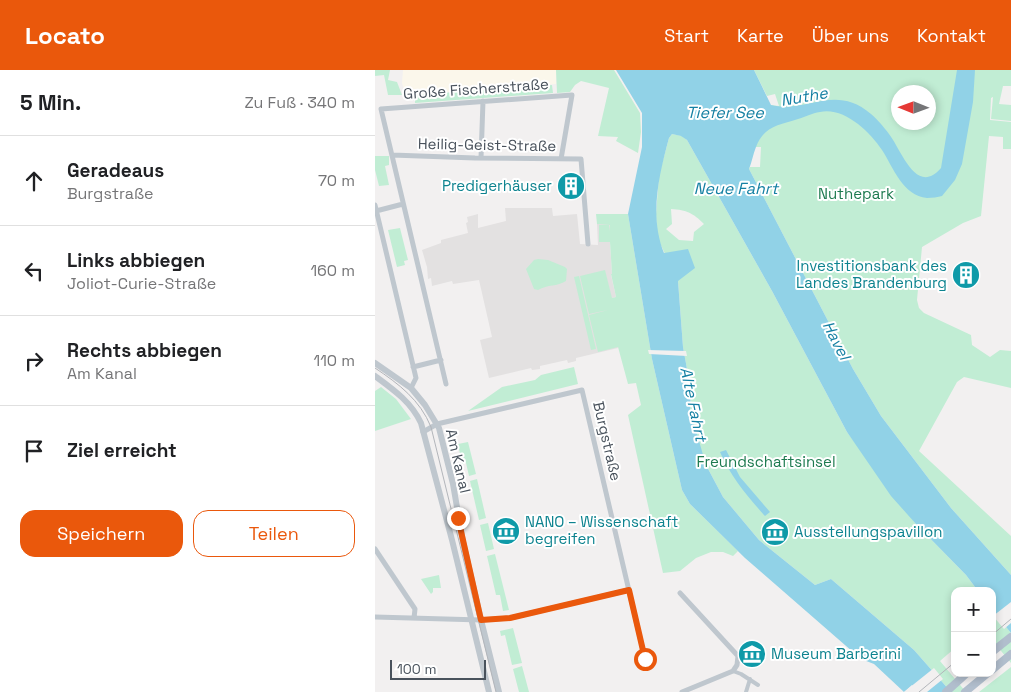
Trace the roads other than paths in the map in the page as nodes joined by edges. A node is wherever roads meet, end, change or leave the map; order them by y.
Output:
1 (483, 101) junction
2 (392, 155) junction
3 (481, 158) junction
4 (561, 159) junction
5 (403, 204) junction
6 (376, 208) edge
7 (588, 244) dead end
8 (441, 360) junction
9 (375, 363) edge
10 (413, 366) junction
11 (382, 368) junction
12 (375, 376) edge
13 (446, 384) dead end
14 (411, 388) junction
15 (405, 398) junction
16 (437, 424) junction
17 (423, 432) junction
18 (375, 549) edge
19 (629, 590) junction
20 (680, 592) dead end
21 (375, 617) edge
22 (414, 618) junction
23 (475, 620) junction
24 (1011, 637) edge
25 (996, 649) edge
26 (1009, 656) edge
27 (645, 659) dead end
28 (996, 667) edge
29 (733, 672) junction
30 (962, 677) edge
31 (983, 677) edge
32 (750, 679) junction
33 (758, 685) dead end
34 (489, 692) edge
35 (499, 692) edge
36 (682, 692) edge
37 (745, 692) edge
38 (946, 692) edge
39 (965, 692) edge

1 - 2 street, Große Fischerstraße
1 - 3 street
1 - 4 street, Große Fischerstraße
2 - 3 street, Heilig-Geist-Straße
2 - 5 street
3 - 4 street, Heilig-Geist-Straße
4 - 7 street, Heilig-Geist-Straße
5 - 6 street
5 - 8 street
6 - 10 street
8 - 10 street
8 - 13 street
9 - 11 street, Am Kanal
10 - 14 street
11 - 12 street
11 - 14 street, Am Kanal
12 - 15 street
14 - 15 street
14 - 16 street, Am Kanal
15 - 17 street, Am Kanal
16 - 17 street, Burgstraße
16 - 19 street, Burgstraße
16 - 23 street, Am Kanal
17 - 23 street, Am Kanal
18 - 22 street
19 - 23 street
19 - 27 street, Burgstraße
20 - 29 street
21 - 22 street
22 - 23 street
23 - 34 street, Am Kanal
23 - 35 street, Am Kanal
24 - 25 main road
26 - 28 main road
29 - 32 street
29 - 36 street
30 - 38 main road
31 - 39 main road
32 - 33 street
32 - 37 street

